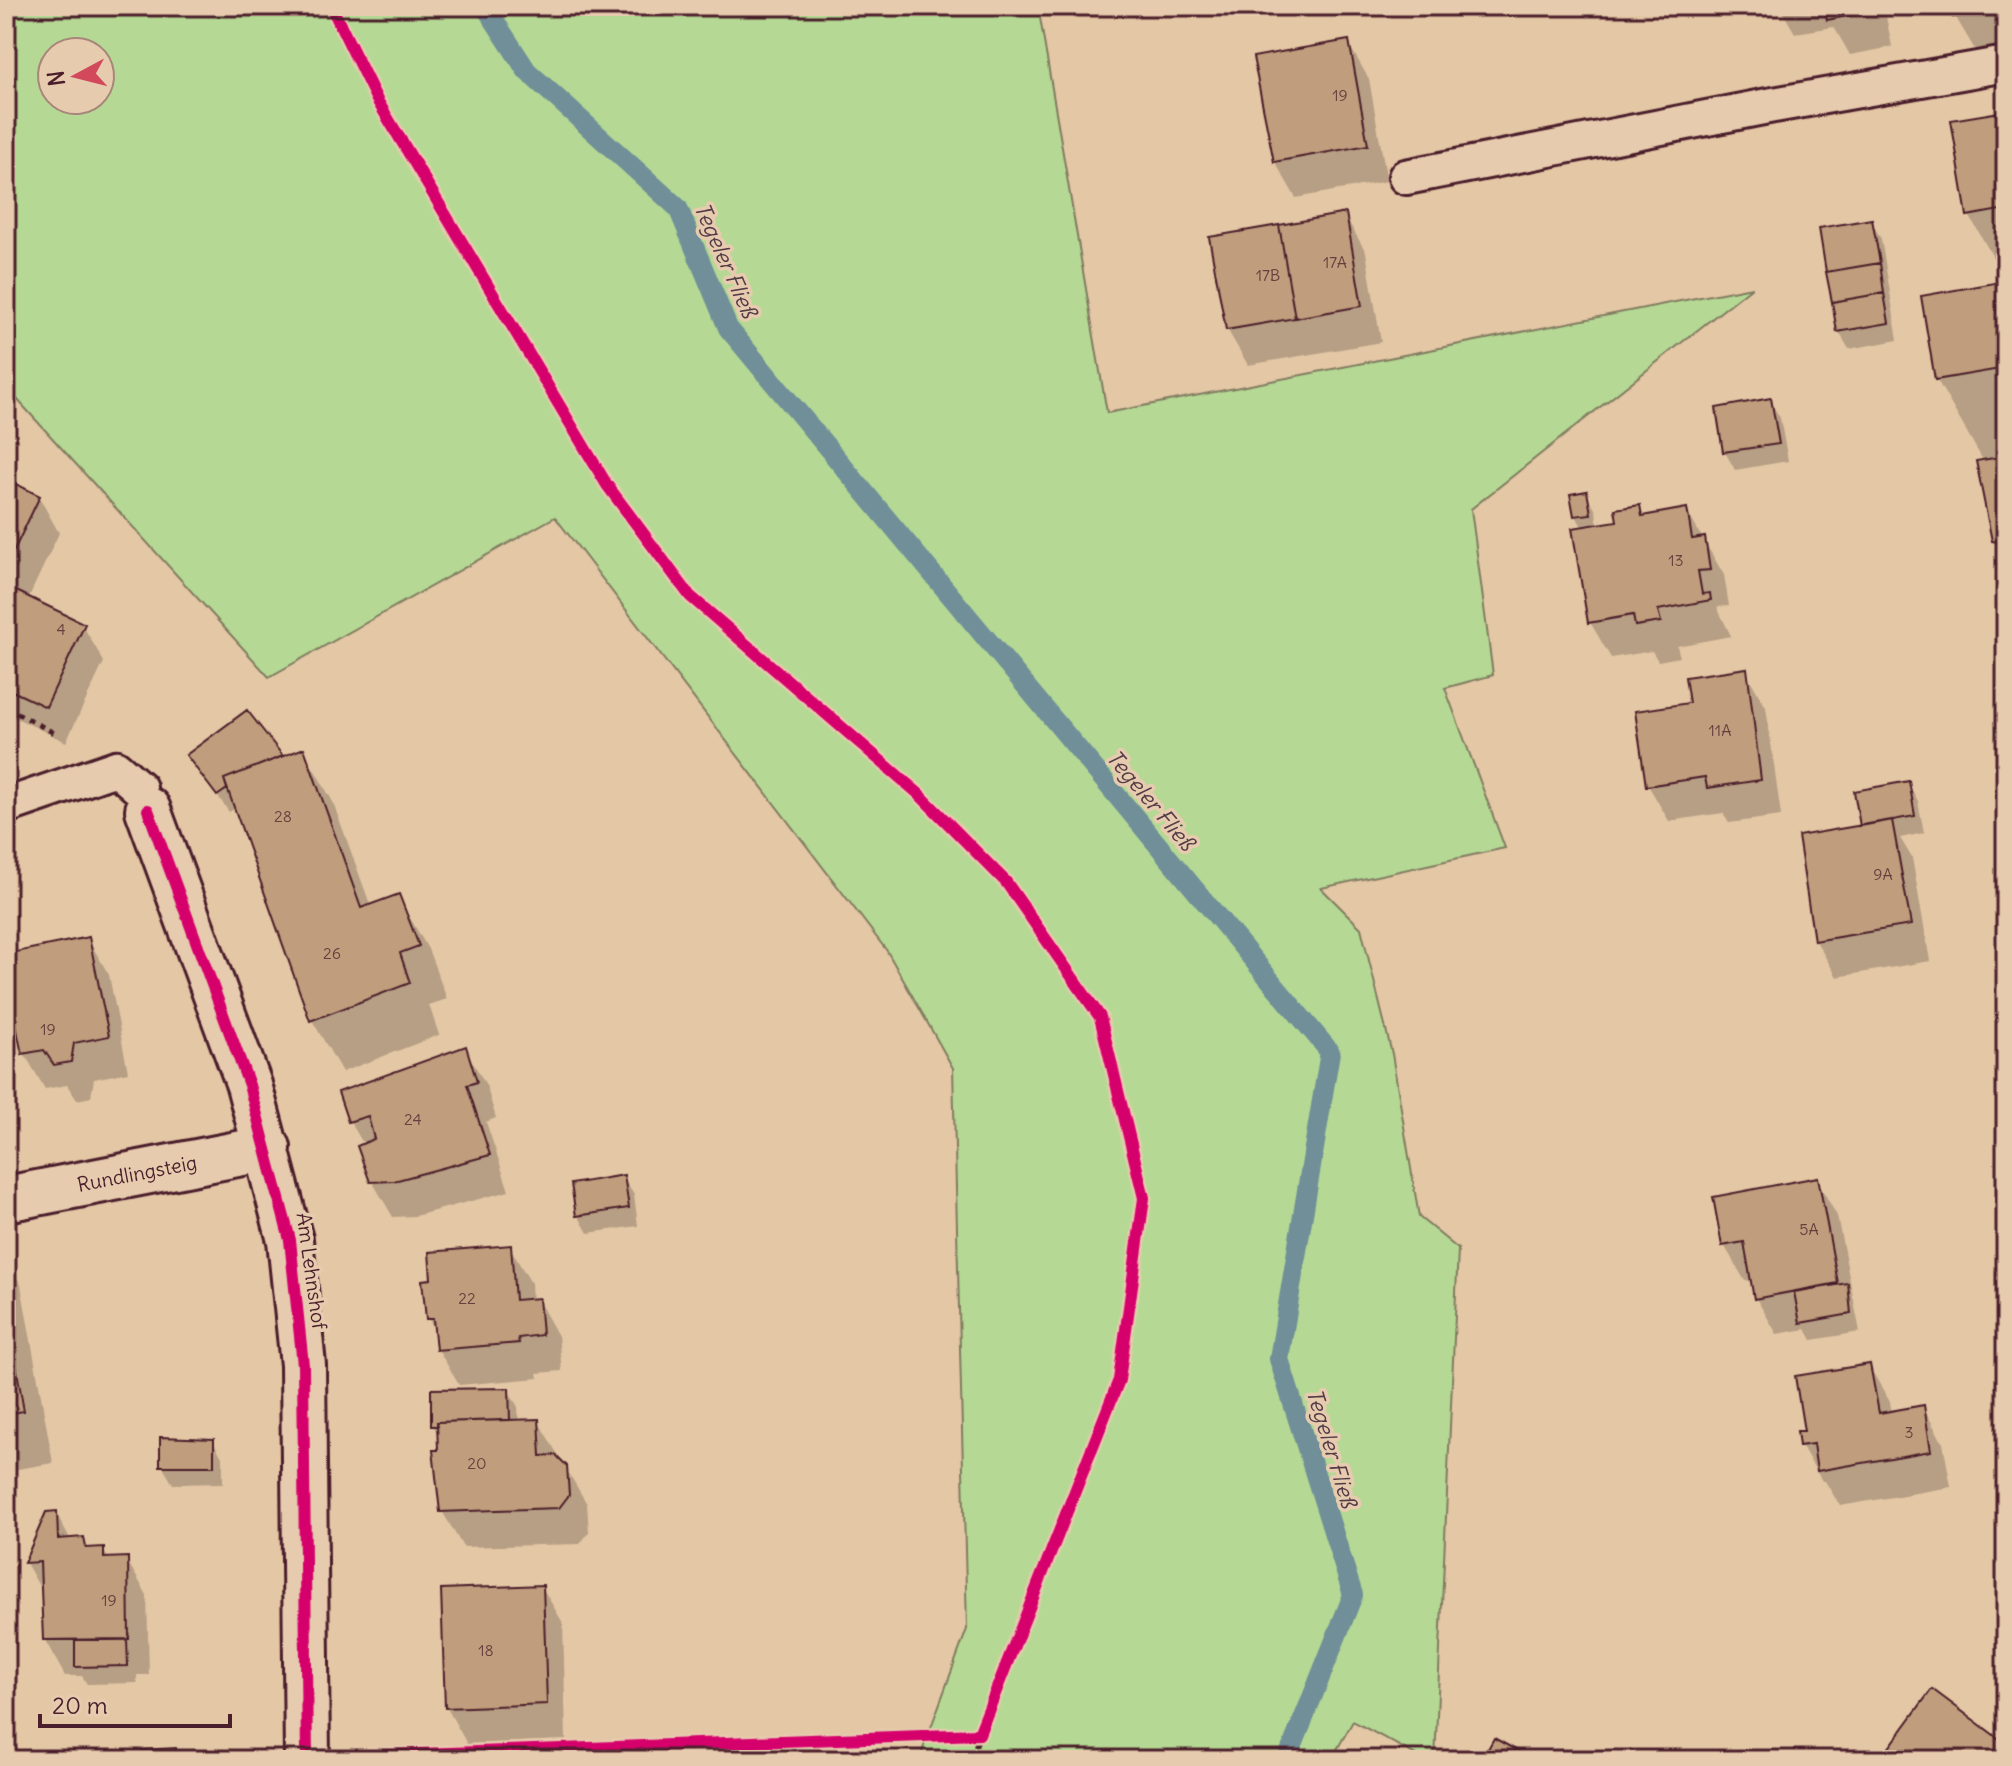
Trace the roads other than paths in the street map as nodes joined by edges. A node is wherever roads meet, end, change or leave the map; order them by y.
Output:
1 (2006, 64) edge
2 (1406, 177) dead end
3 (144, 799) joint
4 (6, 806) edge
5 (268, 1148) junction
6 (6, 1199) edge
7 (307, 1759) edge

1 - 2 lane
3 - 4 lane
3 - 5 street, Am Lehnshof
5 - 6 street, Rundlingsteig
5 - 7 street, Am Lehnshof

